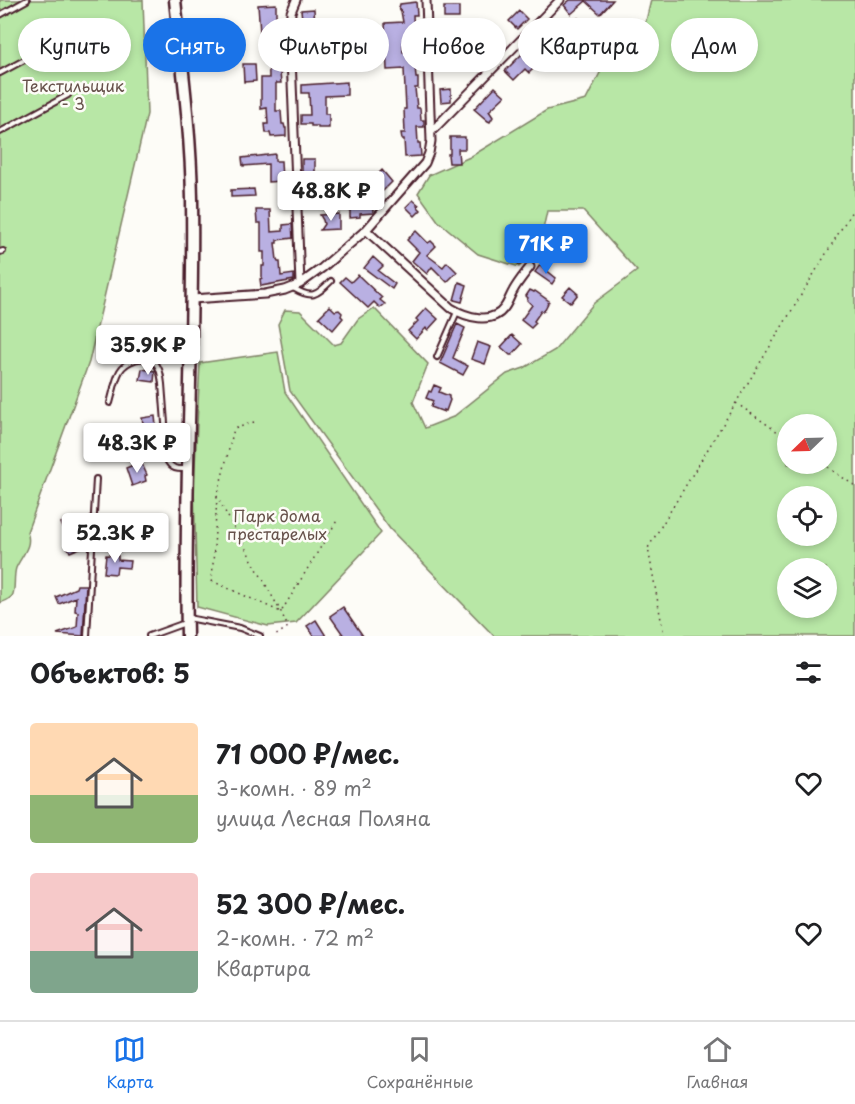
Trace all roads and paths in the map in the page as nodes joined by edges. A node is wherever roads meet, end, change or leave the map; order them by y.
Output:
1 (27, 0) edge
2 (175, 0) edge
3 (296, 0) edge
4 (426, 0) edge
5 (560, 0) edge
6 (0, 15) edge
7 (18, 63) edge
8 (0, 73) edge
9 (68, 95) dead end
10 (0, 132) edge
11 (431, 132) junction
12 (855, 206) edge
13 (366, 230) junction
14 (530, 267) dead end
15 (332, 281) dead end
16 (300, 284) junction
17 (292, 288) junction
18 (192, 300) junction
19 (457, 312) junction
20 (437, 357) dead end
21 (110, 403) dead end
22 (736, 403) junction
23 (254, 422) dead end
24 (777, 431) edge
25 (187, 469) junction
26 (837, 474) edge
27 (96, 479) dead end
28 (855, 486) edge
29 (216, 497) junction
30 (338, 519) dead end
31 (281, 612) junction
32 (187, 620) junction
33 (87, 636) edge
34 (149, 636) edge
35 (187, 636) edge
36 (261, 636) edge
37 (275, 636) edge
38 (664, 636) edge

1 - 6 lane
2 - 18 main road
3 - 16 street
4 - 11 street
5 - 11 street
7 - 8 lane
9 - 10 lane
11 - 13 street
12 - 22 path
13 - 16 street
13 - 19 street
14 - 19 street
15 - 17 lane
16 - 17 street
17 - 18 street
18 - 25 main road
19 - 20 lane
21 - 25 lane
22 - 24 path
22 - 38 path
23 - 29 path
25 - 32 main road
26 - 28 path
27 - 33 lane
29 - 31 path
29 - 31 path
30 - 31 path
31 - 37 path
32 - 34 lane
32 - 35 main road
32 - 36 lane

